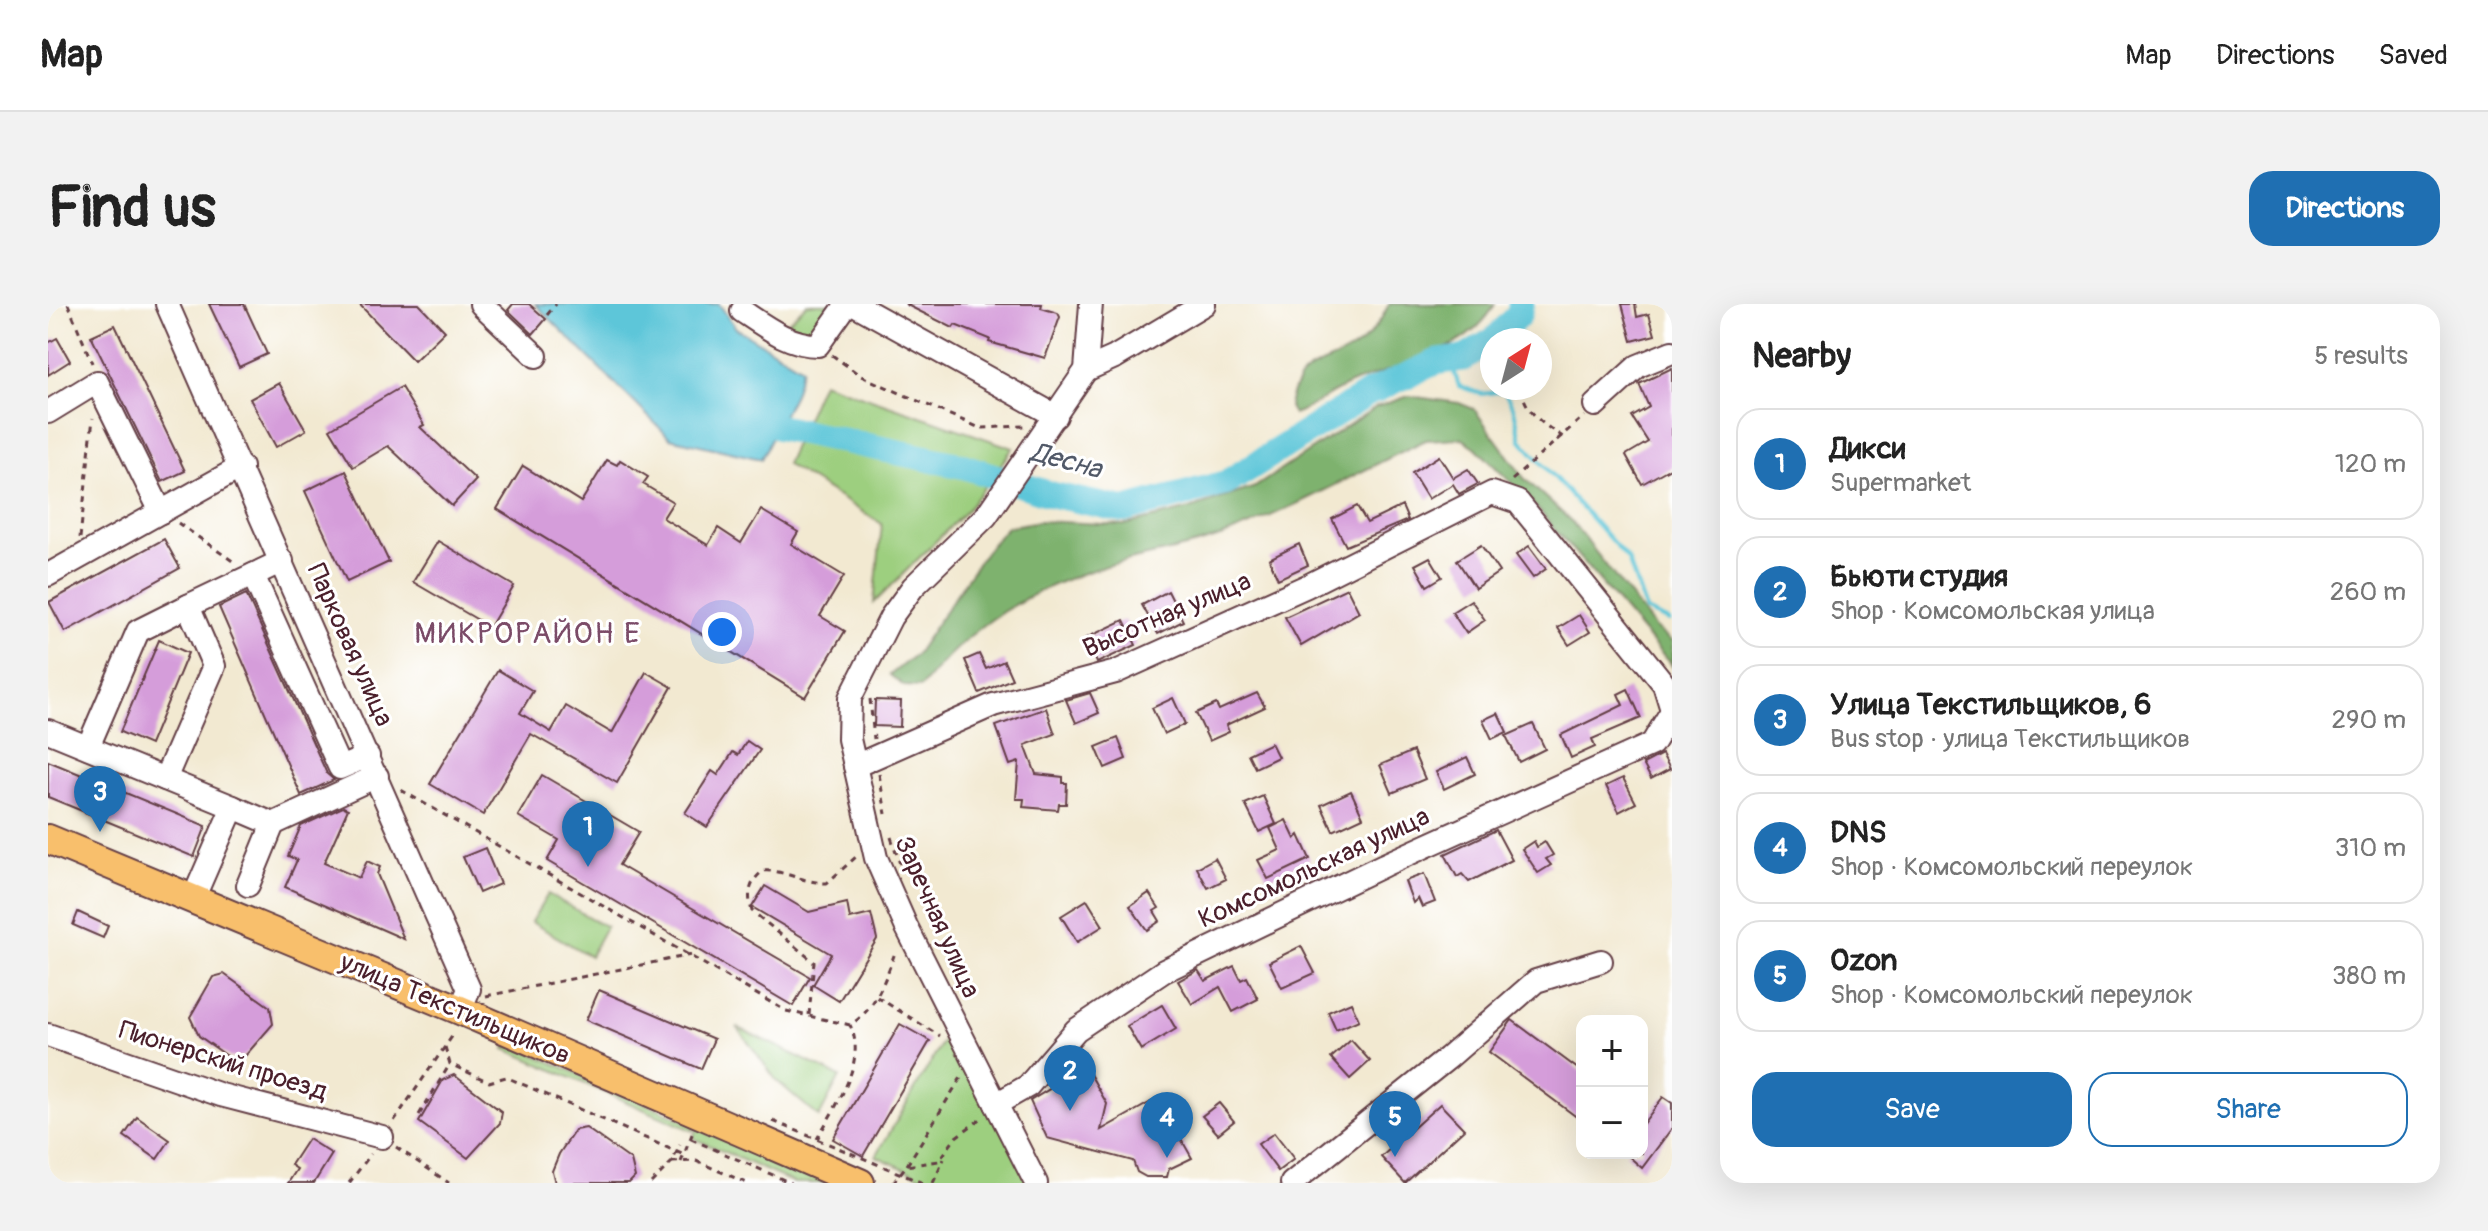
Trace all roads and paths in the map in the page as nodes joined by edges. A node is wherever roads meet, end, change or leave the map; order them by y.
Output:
1 (68, 304) edge
2 (167, 304) edge
3 (481, 304) edge
4 (556, 304) edge
5 (847, 304) edge
6 (854, 304) edge
7 (1091, 304) edge
8 (1196, 307) edge
9 (742, 311) dead end
10 (547, 315) dead end
11 (818, 345) junction
12 (1672, 352) edge
13 (536, 356) dead end
14 (1086, 370) junction
15 (96, 377) junction
16 (1525, 400) edge
17 (1595, 405) joint
18 (48, 412) edge
19 (1056, 416) junction
20 (1034, 425) dead end
21 (1563, 437) junction
22 (241, 467) junction
23 (1528, 469) dead end
24 (1492, 493) joint
25 (161, 512) junction
26 (77, 559) junction
27 (282, 561) junction
28 (48, 575) edge
29 (253, 575) junction
30 (188, 606) junction
31 (873, 689) dead end
32 (1672, 711) edge
33 (48, 731) edge
34 (88, 747) junction
35 (878, 758) junction
36 (372, 766) junction
37 (855, 766) junction
38 (165, 779) junction
39 (233, 807) junction
40 (887, 819) dead end
41 (273, 824) junction
42 (890, 833) dead end
43 (48, 839) edge
44 (868, 848) dead end
45 (904, 878) dead end
46 (248, 885) dead end
47 (193, 899) junction
48 (906, 926) junction
49 (693, 955) junction
50 (1601, 961) dead end
51 (877, 997) junction
52 (466, 1007) junction
53 (809, 1016) junction
54 (850, 1025) junction
55 (48, 1035) edge
56 (944, 1042) dead end
57 (445, 1047) junction
58 (973, 1059) junction
59 (450, 1064) junction
60 (996, 1104) junction
61 (419, 1115) dead end
62 (696, 1127) junction
63 (382, 1137) junction
64 (817, 1139) dead end
65 (680, 1145) dead end
66 (677, 1152) junction
67 (684, 1155) junction
68 (944, 1159) dead end
69 (672, 1162) junction
70 (681, 1162) junction
71 (906, 1166) junction
72 (349, 1183) edge
73 (449, 1183) edge
74 (651, 1183) edge
75 (747, 1183) edge
76 (791, 1183) edge
77 (860, 1183) edge
78 (893, 1183) edge
79 (933, 1183) edge
80 (1036, 1183) edge
81 (1292, 1183) edge

1 - 15 path
2 - 22 street, Парковая улица
3 - 13 street
4 - 10 path
5 - 11 street
6 - 19 street
7 - 14 street, Заречная улица
8 - 14 street
9 - 11 street
11 - 20 path
12 - 17 street
14 - 19 street, Заречная улица
15 - 18 street
15 - 25 street
15 - 26 path
16 - 21 path
17 - 21 path
19 - 37 street, Заречная улица
21 - 23 path
22 - 25 street
22 - 27 street, Парковая улица
24 - 32 street, Комсомольская улица
24 - 35 street, Высотная улица
25 - 26 street
25 - 29 path
26 - 28 street
27 - 29 street
27 - 36 street, Парковая улица
29 - 30 street
29 - 36 street
30 - 34 street
30 - 38 street
31 - 35 path
32 - 60 street, Комсомольская улица
33 - 34 street
34 - 38 street
35 - 37 street, Высотная улица
35 - 40 path
36 - 41 street
36 - 49 path
36 - 52 street, Парковая улица
37 - 48 street, Заречная улица
38 - 39 street
39 - 41 street
39 - 47 street
41 - 46 street
42 - 45 path
43 - 47 main road, улица Текстильщиков
44 - 53 path
47 - 52 main road, улица Текстильщиков
48 - 51 path
48 - 58 street, Заречная улица
49 - 52 path
49 - 53 path
50 - 81 street
51 - 54 path
51 - 56 path
52 - 57 path
52 - 62 main road, улица Текстильщиков
53 - 54 path
54 - 64 path
55 - 63 street, Пионерский проезд
57 - 59 path
57 - 63 path
58 - 60 street, Заречная улица
58 - 71 path
59 - 61 path
59 - 66 path
60 - 71 path
60 - 80 street, Заречная улица
62 - 67 path
62 - 76 path
62 - 77 main road, улица Текстильщиков
63 - 72 path
63 - 73 path
65 - 66 path
66 - 67 path
66 - 69 path
67 - 70 path
68 - 79 path
69 - 70 path
69 - 74 path
70 - 75 path
71 - 78 path

